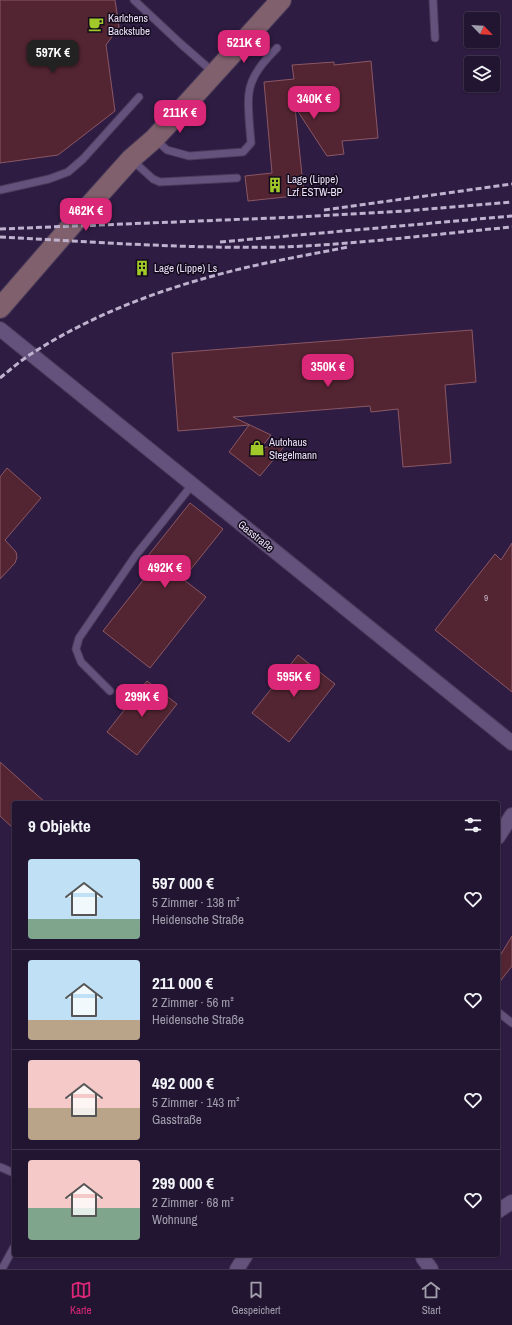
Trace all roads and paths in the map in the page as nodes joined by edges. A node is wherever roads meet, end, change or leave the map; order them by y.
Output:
1 (134, 0) edge
2 (281, 0) edge
3 (433, 0) edge
4 (436, 38) dead end
5 (277, 48) dead end
6 (215, 73) junction
7 (139, 97) dead end
8 (154, 139) junction
9 (131, 159) junction
10 (237, 178) dead end
11 (0, 190) edge
12 (0, 308) edge
13 (0, 329) edge
14 (192, 485) junction
15 (110, 691) dead end
16 (512, 743) edge
17 (512, 814) edge
18 (500, 835) edge
19 (500, 1014) edge
20 (512, 1023) edge
21 (0, 1167) edge
22 (12, 1173) edge
23 (512, 1202) edge
24 (500, 1210) edge
25 (12, 1251) edge
26 (245, 1257) edge
27 (2, 1269) edge
28 (237, 1269) edge

1 - 6 lane
2 - 6 main road
3 - 4 lane
5 - 8 lane
6 - 8 main road
7 - 11 lane
8 - 9 main road
9 - 10 lane
9 - 12 main road
13 - 14 street, Gasstraße
14 - 15 lane
14 - 16 street, Gasstraße
17 - 18 street
19 - 20 lane
21 - 22 lane
23 - 24 street
25 - 27 lane
26 - 28 street

